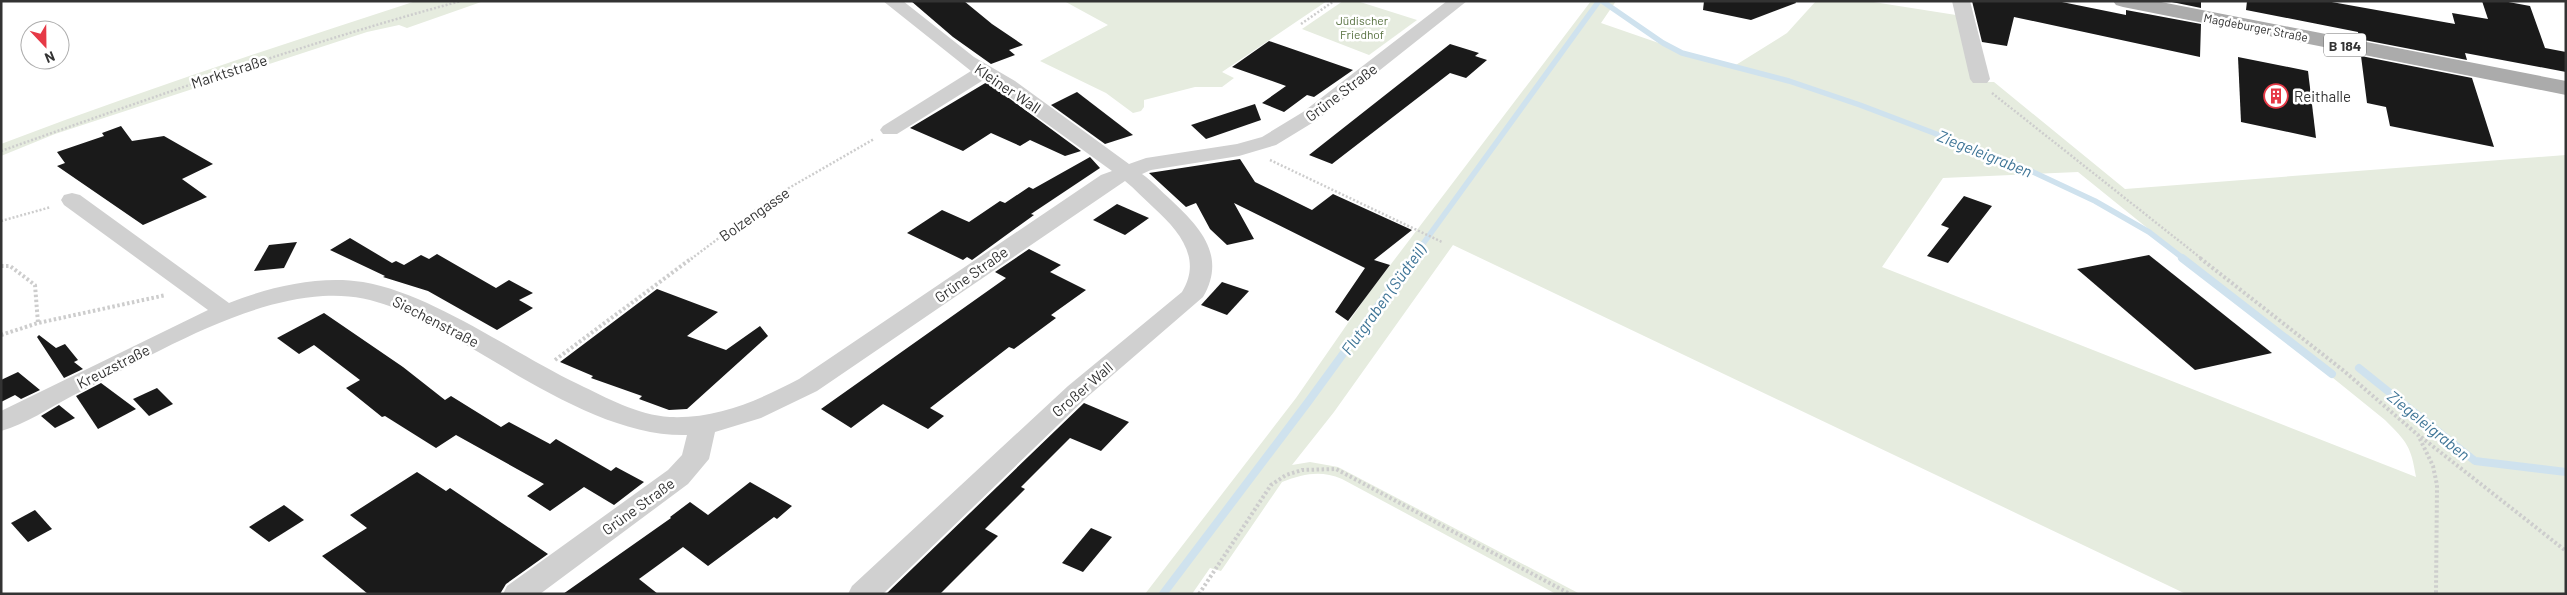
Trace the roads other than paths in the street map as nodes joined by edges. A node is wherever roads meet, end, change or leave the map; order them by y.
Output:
1 (892, 1) edge
2 (1458, 1) edge
3 (1961, 1) edge
4 (2124, 1) edge
5 (985, 71) junction
6 (1980, 79) road end
7 (2566, 88) edge
8 (890, 130) road end
9 (1125, 172) junction
10 (72, 200) road end
11 (226, 312) junction
12 (1, 422) edge
13 (703, 424) junction
14 (518, 594) edge
15 (863, 594) edge

1 - 5 street, Kleiner Wall
2 - 9 street, Grüne Straße
3 - 6 street
4 - 7 main road, Magdeburger Straße / B 184
5 - 8 street
5 - 9 street, Kleiner Wall
9 - 13 street, Grüne Straße
9 - 15 street, Großer Wall
10 - 11 street
11 - 12 street, Kreuzstraße
11 - 13 street, Siechenstraße
13 - 14 street, Grüne Straße

